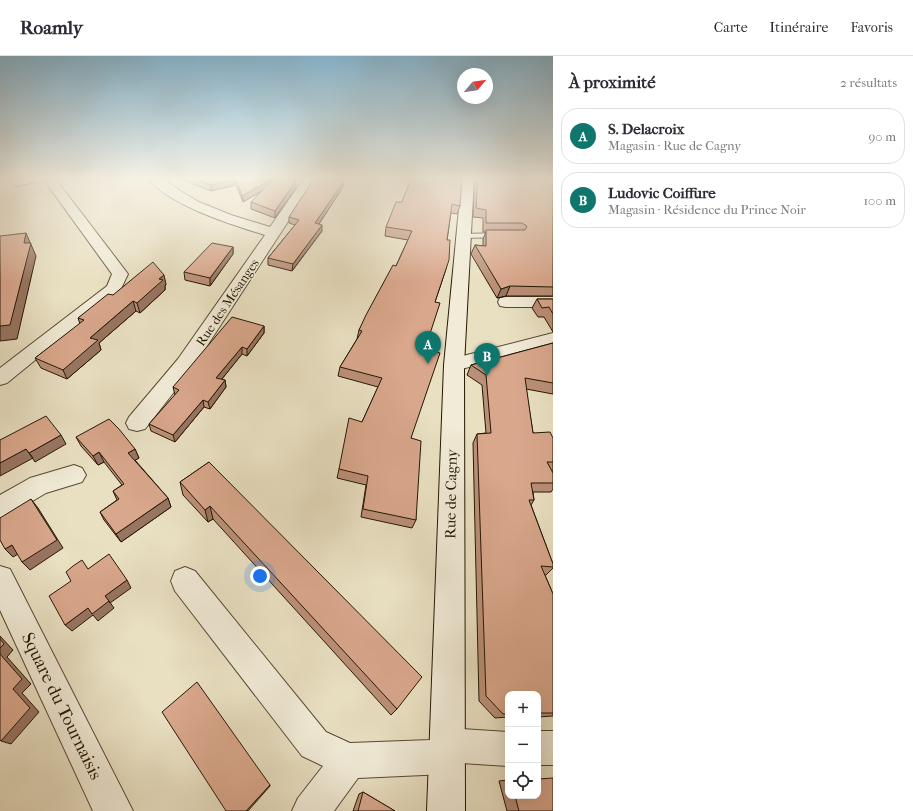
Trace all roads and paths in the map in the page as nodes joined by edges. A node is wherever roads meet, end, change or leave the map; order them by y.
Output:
1 (74, 212) edge
2 (213, 212) edge
3 (288, 212) edge
4 (466, 212) edge
5 (274, 233) junction
6 (510, 235) edge
7 (464, 236) junction
8 (506, 302) dead end
9 (553, 302) edge
10 (553, 339) edge
11 (454, 365) junction
12 (0, 378) edge
13 (137, 423) dead end
14 (74, 475) dead end
15 (0, 507) edge
16 (0, 579) edge
17 (185, 581) dead end
18 (541, 748) edge
19 (553, 748) edge
20 (505, 749) edge
21 (446, 751) junction
22 (349, 761) junction
23 (114, 811) edge
24 (311, 811) edge
25 (446, 811) edge

1 - 12 street
2 - 5 street
3 - 5 street, Rue des Mésanges
4 - 7 street, Rue de Cagny
5 - 13 street, Rue des Mésanges
6 - 7 lane
7 - 11 street, Rue de Cagny
8 - 9 street
10 - 11 street
11 - 21 street, Rue de Cagny
14 - 15 street
16 - 23 street, Square du Tournaisis
17 - 22 street
18 - 19 street
20 - 21 street
21 - 22 street
21 - 25 street, Rue de Cagny
22 - 24 street

